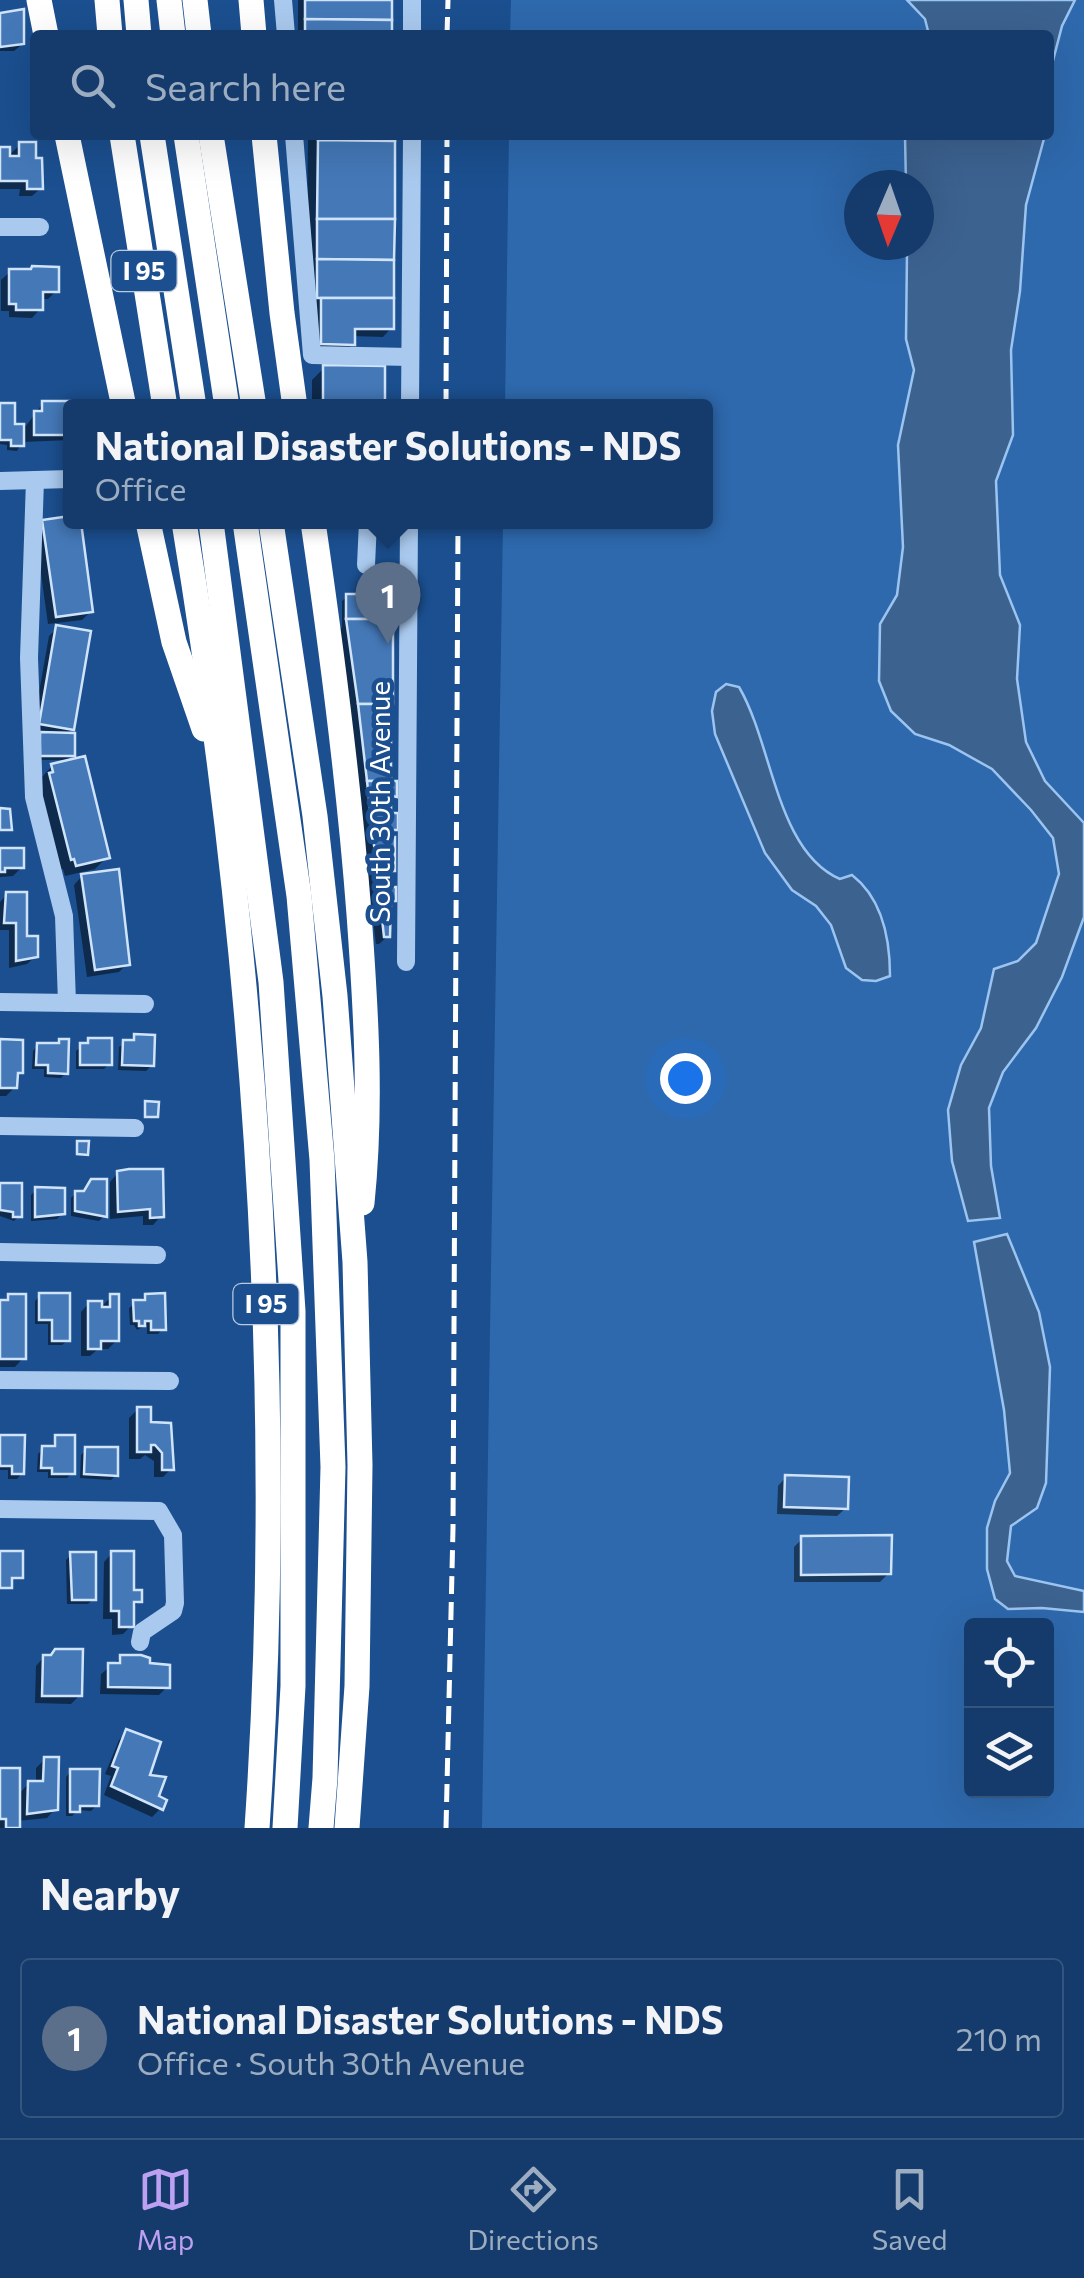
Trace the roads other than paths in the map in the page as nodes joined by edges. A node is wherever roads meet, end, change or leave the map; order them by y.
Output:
1 (40, 0) edge
2 (107, 0) edge
3 (136, 0) edge
4 (170, 0) edge
5 (195, 0) edge
6 (251, 0) edge
7 (284, 0) edge
8 (412, 0) edge
9 (45, 30) edge
10 (110, 30) edge
11 (139, 30) edge
12 (173, 30) edge
13 (198, 30) edge
14 (254, 30) edge
15 (286, 30) edge
16 (412, 30) edge
17 (68, 140) edge
18 (123, 140) edge
19 (153, 140) edge
20 (187, 140) edge
21 (212, 140) edge
22 (265, 140) edge
23 (294, 140) edge
24 (412, 140) edge
25 (0, 227) edge
26 (40, 227) dead end
27 (410, 357) junction
28 (123, 399) edge
29 (164, 399) edge
30 (193, 399) edge
31 (226, 399) edge
32 (253, 399) edge
33 (295, 399) edge
34 (410, 399) edge
35 (63, 479) edge
36 (0, 480) edge
37 (35, 480) junction
38 (150, 529) edge
39 (185, 529) edge
40 (212, 529) edge
41 (246, 529) edge
42 (272, 529) edge
43 (313, 529) edge
44 (368, 529) edge
45 (409, 529) edge
46 (366, 565) dead end
47 (222, 782) junction
48 (406, 962) dead end
49 (0, 1002) edge
50 (67, 1002) junction
51 (145, 1004) dead end
52 (0, 1126) edge
53 (136, 1128) dead end
54 (0, 1252) edge
55 (157, 1255) dead end
56 (356, 1262) junction
57 (0, 1380) edge
58 (170, 1381) dead end
59 (0, 1508) edge
60 (140, 1642) dead end
61 (257, 1828) edge
62 (285, 1828) edge
63 (321, 1828) edge
64 (347, 1828) edge

1 - 9 highway
2 - 10 highway
3 - 11 highway
4 - 12 highway
5 - 13 highway
6 - 14 highway
7 - 15 street
8 - 16 street
17 - 28 highway
18 - 29 highway, I 95
19 - 30 highway
20 - 31 highway
21 - 32 highway
22 - 33 highway
23 - 27 street
24 - 27 street
25 - 26 street
27 - 34 street
35 - 37 street
36 - 37 street
37 - 50 street
38 - 47 highway
39 - 47 highway, I 95
40 - 62 highway
41 - 63 highway
42 - 56 highway
43 - 56 highway
44 - 46 street
45 - 48 street, South 30th Avenue
47 - 61 highway, I 95
49 - 50 street
50 - 51 street
52 - 53 street
54 - 55 street
56 - 64 highway
57 - 58 street
59 - 60 street

